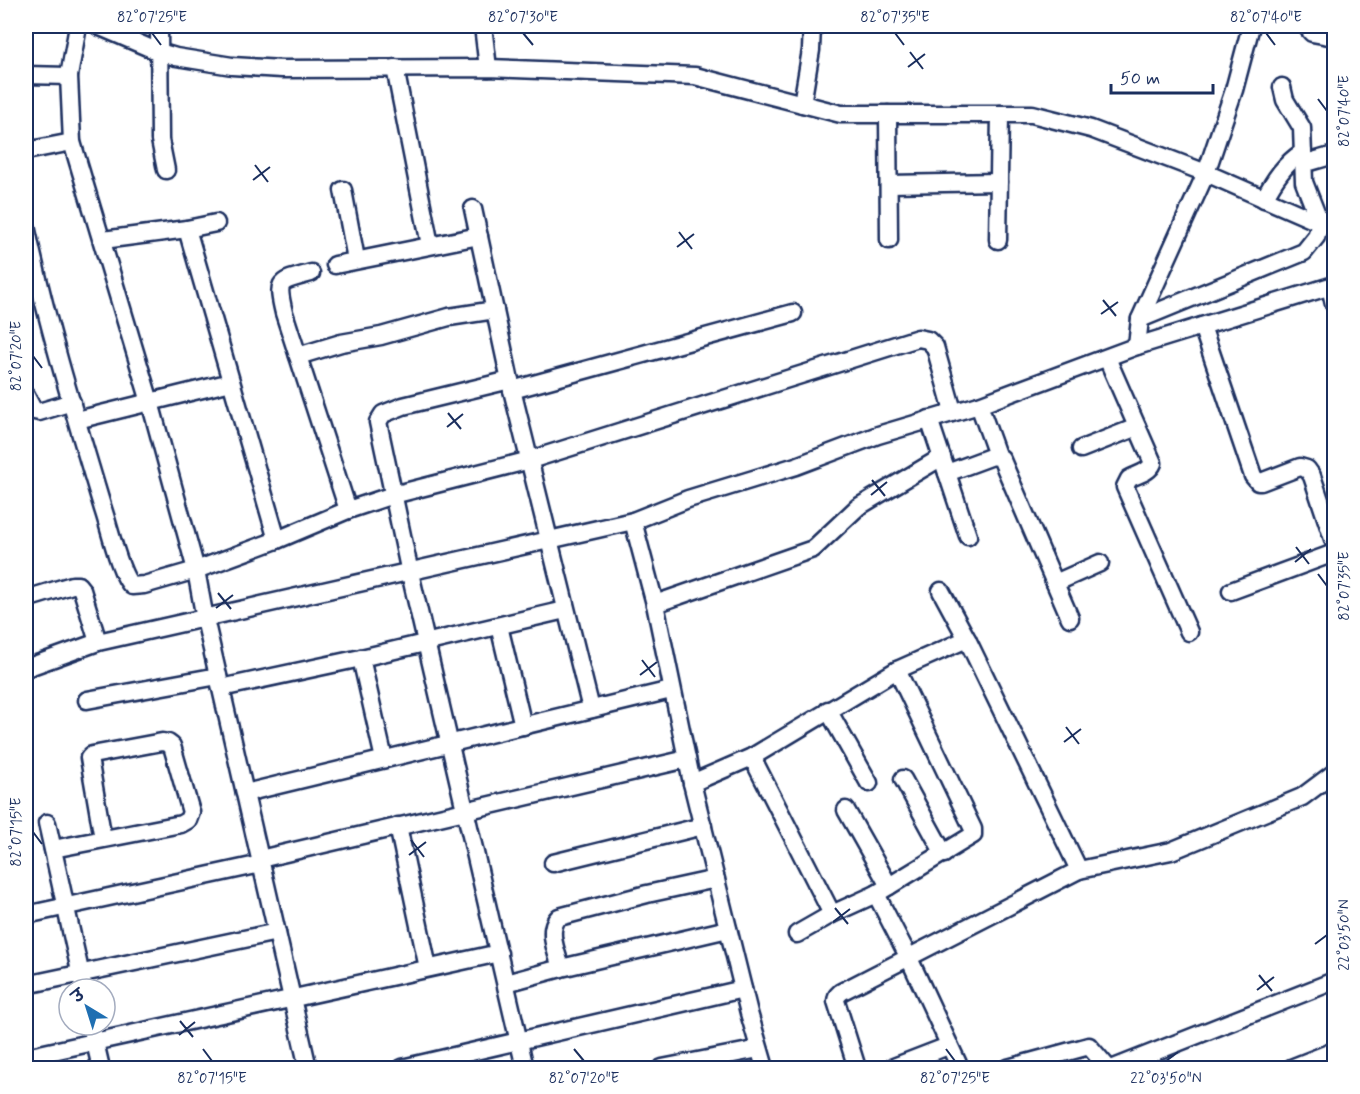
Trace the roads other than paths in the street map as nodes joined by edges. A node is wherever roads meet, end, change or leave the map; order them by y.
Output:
1 (78, 26) edge
2 (98, 26) edge
3 (159, 26) edge
4 (483, 26) edge
5 (812, 26) edge
6 (1251, 26) edge
7 (1306, 26) edge
8 (1335, 36) edge
9 (159, 52) junction
10 (395, 68) junction
11 (488, 68) junction
12 (26, 75) edge
13 (69, 76) junction
14 (1282, 87) dead end
15 (802, 104) junction
16 (888, 114) junction
17 (1000, 114) junction
18 (72, 142) junction
19 (26, 151) edge
20 (1335, 156) edge
21 (1303, 158) junction
22 (166, 170) dead end
23 (1206, 174) junction
24 (999, 182) junction
25 (889, 184) junction
26 (343, 190) dead end
27 (1264, 199) junction
28 (473, 209) dead end
29 (216, 223) dead end
30 (26, 226) edge
31 (1327, 226) edge
32 (187, 229) junction
33 (479, 236) junction
34 (103, 240) junction
35 (889, 240) dead end
36 (998, 240) dead end
37 (430, 245) junction
38 (356, 259) junction
39 (335, 265) dead end
40 (311, 273) dead end
41 (1332, 286) edge
42 (1335, 304) edge
43 (495, 310) junction
44 (793, 313) dead end
45 (1140, 319) junction
46 (1202, 326) junction
47 (1137, 346) junction
48 (298, 356) junction
49 (1107, 358) junction
50 (231, 382) junction
51 (511, 385) junction
52 (26, 396) edge
53 (72, 402) junction
54 (150, 402) junction
55 (979, 405) junction
56 (953, 411) junction
57 (929, 419) junction
58 (78, 420) junction
59 (1137, 427) junction
60 (1081, 449) dead end
61 (997, 455) junction
62 (942, 457) junction
63 (530, 460) junction
64 (947, 473) junction
65 (393, 495) junction
66 (348, 510) junction
67 (633, 521) junction
68 (968, 536) dead end
69 (277, 540) junction
70 (550, 541) junction
71 (1335, 542) edge
72 (1335, 553) edge
73 (1100, 563) dead end
74 (196, 570) junction
75 (410, 573) junction
76 (1055, 583) junction
77 (941, 591) dead end
78 (1231, 591) dead end
79 (26, 599) edge
80 (655, 604) junction
81 (566, 610) junction
82 (1070, 618) dead end
83 (205, 619) junction
84 (499, 626) junction
85 (1190, 632) dead end
86 (967, 639) junction
87 (98, 642) junction
88 (426, 642) junction
89 (361, 658) junction
90 (26, 668) edge
91 (897, 670) junction
92 (220, 682) junction
93 (671, 690) junction
94 (87, 700) dead end
95 (591, 709) junction
96 (828, 710) junction
97 (523, 726) junction
98 (450, 743) junction
99 (752, 757) junction
100 (384, 759) junction
101 (687, 759) junction
102 (1335, 773) edge
103 (903, 779) dead end
104 (692, 783) junction
105 (869, 783) dead end
106 (245, 793) junction
107 (465, 810) junction
108 (846, 810) dead end
109 (47, 824) dead end
110 (398, 826) junction
111 (703, 826) junction
112 (104, 839) junction
113 (53, 849) junction
114 (944, 855) junction
115 (261, 862) junction
116 (553, 863) dead end
117 (1079, 870) junction
118 (716, 879) junction
119 (883, 890) junction
120 (67, 906) junction
121 (832, 914) junction
122 (26, 915) edge
123 (728, 929) junction
124 (277, 932) junction
125 (797, 934) dead end
126 (499, 953) junction
127 (908, 956) junction
128 (428, 968) junction
129 (561, 968) junction
130 (81, 977) edge
131 (98, 977) edge
132 (57, 983) edge
133 (506, 983) junction
134 (26, 986) edge
135 (1333, 986) edge
136 (743, 989) junction
137 (292, 999) junction
138 (94, 1037) edge
139 (95, 1042) junction
140 (520, 1042) junction
141 (948, 1046) junction
142 (759, 1049) junction
143 (1335, 1051) edge
144 (26, 1057) edge
145 (101, 1068) edge
146 (308, 1068) edge
147 (402, 1068) edge
148 (525, 1068) edge
149 (662, 1068) edge
150 (765, 1068) edge
151 (857, 1068) edge
152 (891, 1068) edge
153 (960, 1068) edge
154 (1008, 1068) edge
155 (1108, 1068) edge
156 (1114, 1068) edge
157 (1291, 1068) edge

1 - 13 street
2 - 9 street
3 - 9 street
4 - 11 street
5 - 15 street
6 - 23 street
7 - 8 street
9 - 10 street
9 - 22 street
10 - 11 street
10 - 37 street
11 - 15 street
12 - 13 street
13 - 18 street
14 - 21 street
15 - 16 street
16 - 17 street
16 - 25 street
17 - 23 street
17 - 24 street
18 - 19 street
18 - 34 street
20 - 21 street
21 - 27 street
21 - 31 street
23 - 27 street
23 - 45 street
24 - 25 street
24 - 36 street
25 - 35 street
26 - 38 street
27 - 31 street
28 - 33 street
29 - 32 street
30 - 53 street
31 - 45 street
32 - 34 street
32 - 50 street
33 - 37 street
33 - 43 street
34 - 54 street
37 - 38 street
38 - 39 street
40 - 48 street
41 - 42 street
41 - 46 street
43 - 48 street
43 - 51 street
44 - 51 street
45 - 47 street
46 - 47 street
46 - 71 street
47 - 49 street
48 - 66 street
49 - 55 street
49 - 59 street
50 - 54 street
50 - 69 street
51 - 63 street
51 - 65 street
52 - 53 street
53 - 58 street
54 - 58 street
54 - 74 street
55 - 56 street
55 - 61 street
56 - 57 street
56 - 63 street
57 - 62 street
57 - 67 street
58 - 74 street
59 - 60 street
59 - 85 street
61 - 64 street
61 - 76 street
62 - 64 street
62 - 80 street
63 - 65 street
63 - 70 street
64 - 68 street
65 - 66 street
65 - 75 street
66 - 69 street
67 - 70 street
67 - 80 street
69 - 74 street
70 - 75 street
70 - 81 street
72 - 78 street
73 - 76 street
74 - 83 street
75 - 83 street
75 - 88 street
76 - 82 street
77 - 86 street
79 - 87 street
80 - 93 street
81 - 84 street
81 - 95 street
83 - 87 street
83 - 92 street
84 - 88 street
84 - 97 street
86 - 91 street
86 - 117 street
87 - 90 street
88 - 89 street
88 - 98 street
89 - 92 street
89 - 100 street
91 - 96 street
91 - 114 street
92 - 94 street
92 - 106 street
93 - 95 street
93 - 101 street
95 - 97 street
96 - 99 street
96 - 105 street
97 - 98 street
98 - 100 street
98 - 107 street
99 - 104 street
99 - 121 street
100 - 106 street
101 - 104 street
101 - 107 street
102 - 117 street
103 - 114 street
104 - 111 street
106 - 115 street
107 - 110 street
107 - 126 street
108 - 119 street
109 - 113 street
110 - 115 street
110 - 128 street
111 - 116 street
111 - 118 street
112 - 112 street
112 - 113 street
113 - 120 street
114 - 119 street
115 - 120 street
115 - 124 street
117 - 127 street
118 - 123 street
118 - 129 street
119 - 121 street
119 - 127 street
120 - 122 street
120 - 130 street
121 - 125 street
123 - 129 street
123 - 136 street
124 - 131 street
124 - 137 street
126 - 128 street
126 - 133 street
127 - 141 street
127 - 151 street
128 - 137 street
129 - 133 street
132 - 134 street
133 - 140 street
135 - 156 street
136 - 140 street
136 - 142 street
137 - 139 street
137 - 146 street
138 - 139 street
139 - 144 street
139 - 145 street
140 - 147 street
140 - 148 street
141 - 152 street
141 - 153 street
142 - 149 street
142 - 150 street
143 - 157 street
154 - 155 street

